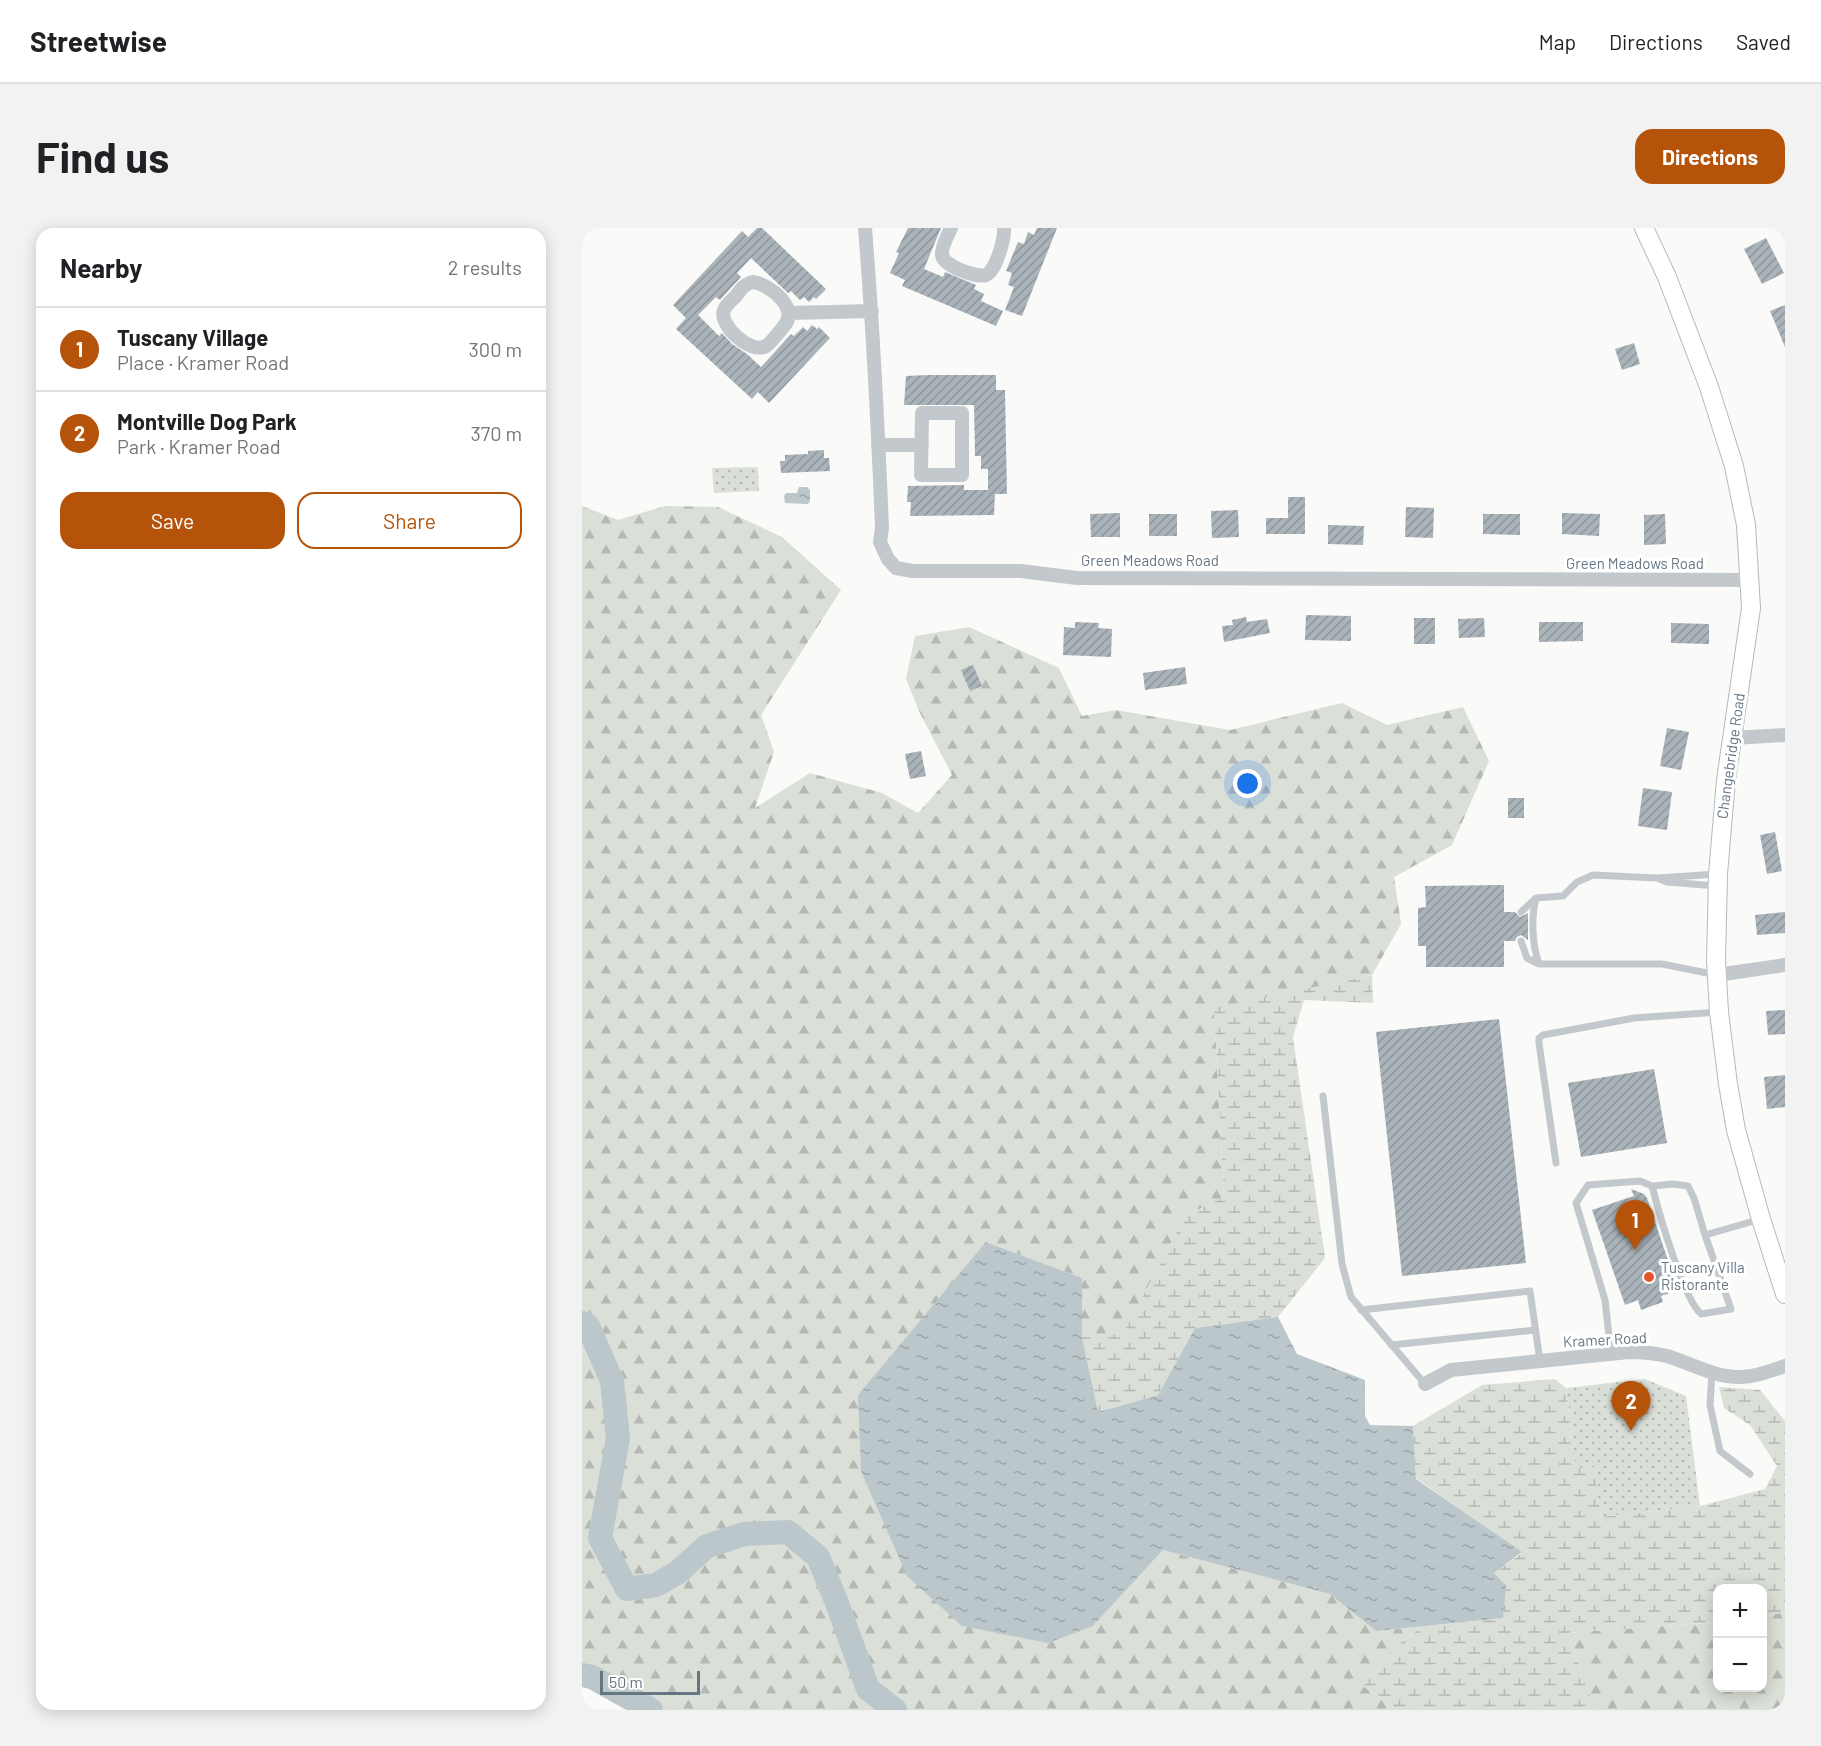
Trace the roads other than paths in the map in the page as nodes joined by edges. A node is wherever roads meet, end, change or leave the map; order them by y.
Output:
1 (865, 228) edge
2 (951, 228) edge
3 (1004, 228) edge
4 (1644, 228) edge
5 (872, 311) junction
6 (789, 313) junction
7 (878, 445) junction
8 (922, 445) junction
9 (1749, 580) junction
10 (1785, 735) edge
11 (1733, 738) junction
12 (1657, 878) junction
13 (1718, 880) junction
14 (1536, 898) junction
15 (1521, 912) dead end
16 (1521, 941) dead end
17 (1539, 963) junction
18 (1785, 965) edge
19 (1717, 975) junction
20 (1719, 1012) junction
21 (1323, 1096) dead end
22 (1556, 1163) dead end
23 (1652, 1186) junction
24 (1761, 1219) junction
25 (1705, 1235) junction
26 (1785, 1294) edge
27 (1361, 1310) junction
28 (1535, 1330) junction
29 (1391, 1345) junction
30 (1611, 1354) junction
31 (1540, 1361) junction
32 (1785, 1366) edge
33 (1712, 1372) junction
34 (1425, 1384) joint
35 (1750, 1474) dead end

1 - 5 street, Green Meadows Road
2 - 3 street
4 - 9 main road, Changebridge Road
5 - 6 street
5 - 7 street, Green Meadows Road
6 - 6 street
7 - 8 street
7 - 9 street, Green Meadows Road
8 - 8 street
9 - 11 main road, Changebridge Road
10 - 11 street
11 - 13 main road, Changebridge Road
12 - 13 lane
12 - 13 lane
12 - 14 lane
13 - 19 main road, Changebridge Road
14 - 15 lane
14 - 17 lane
16 - 17 lane
17 - 19 lane
18 - 19 street
19 - 20 main road, Changebridge Road
20 - 22 lane
20 - 24 main road, Changebridge Road
21 - 27 lane
23 - 25 lane
23 - 25 lane
23 - 30 lane
24 - 25 lane
24 - 26 main road, Changebridge Road
27 - 28 lane
27 - 29 lane
28 - 29 lane
28 - 31 lane
29 - 34 lane
30 - 31 street, Kramer Road
30 - 33 street, Kramer Road
31 - 34 street, Kramer Road
32 - 33 street, Kramer Road
33 - 35 lane

